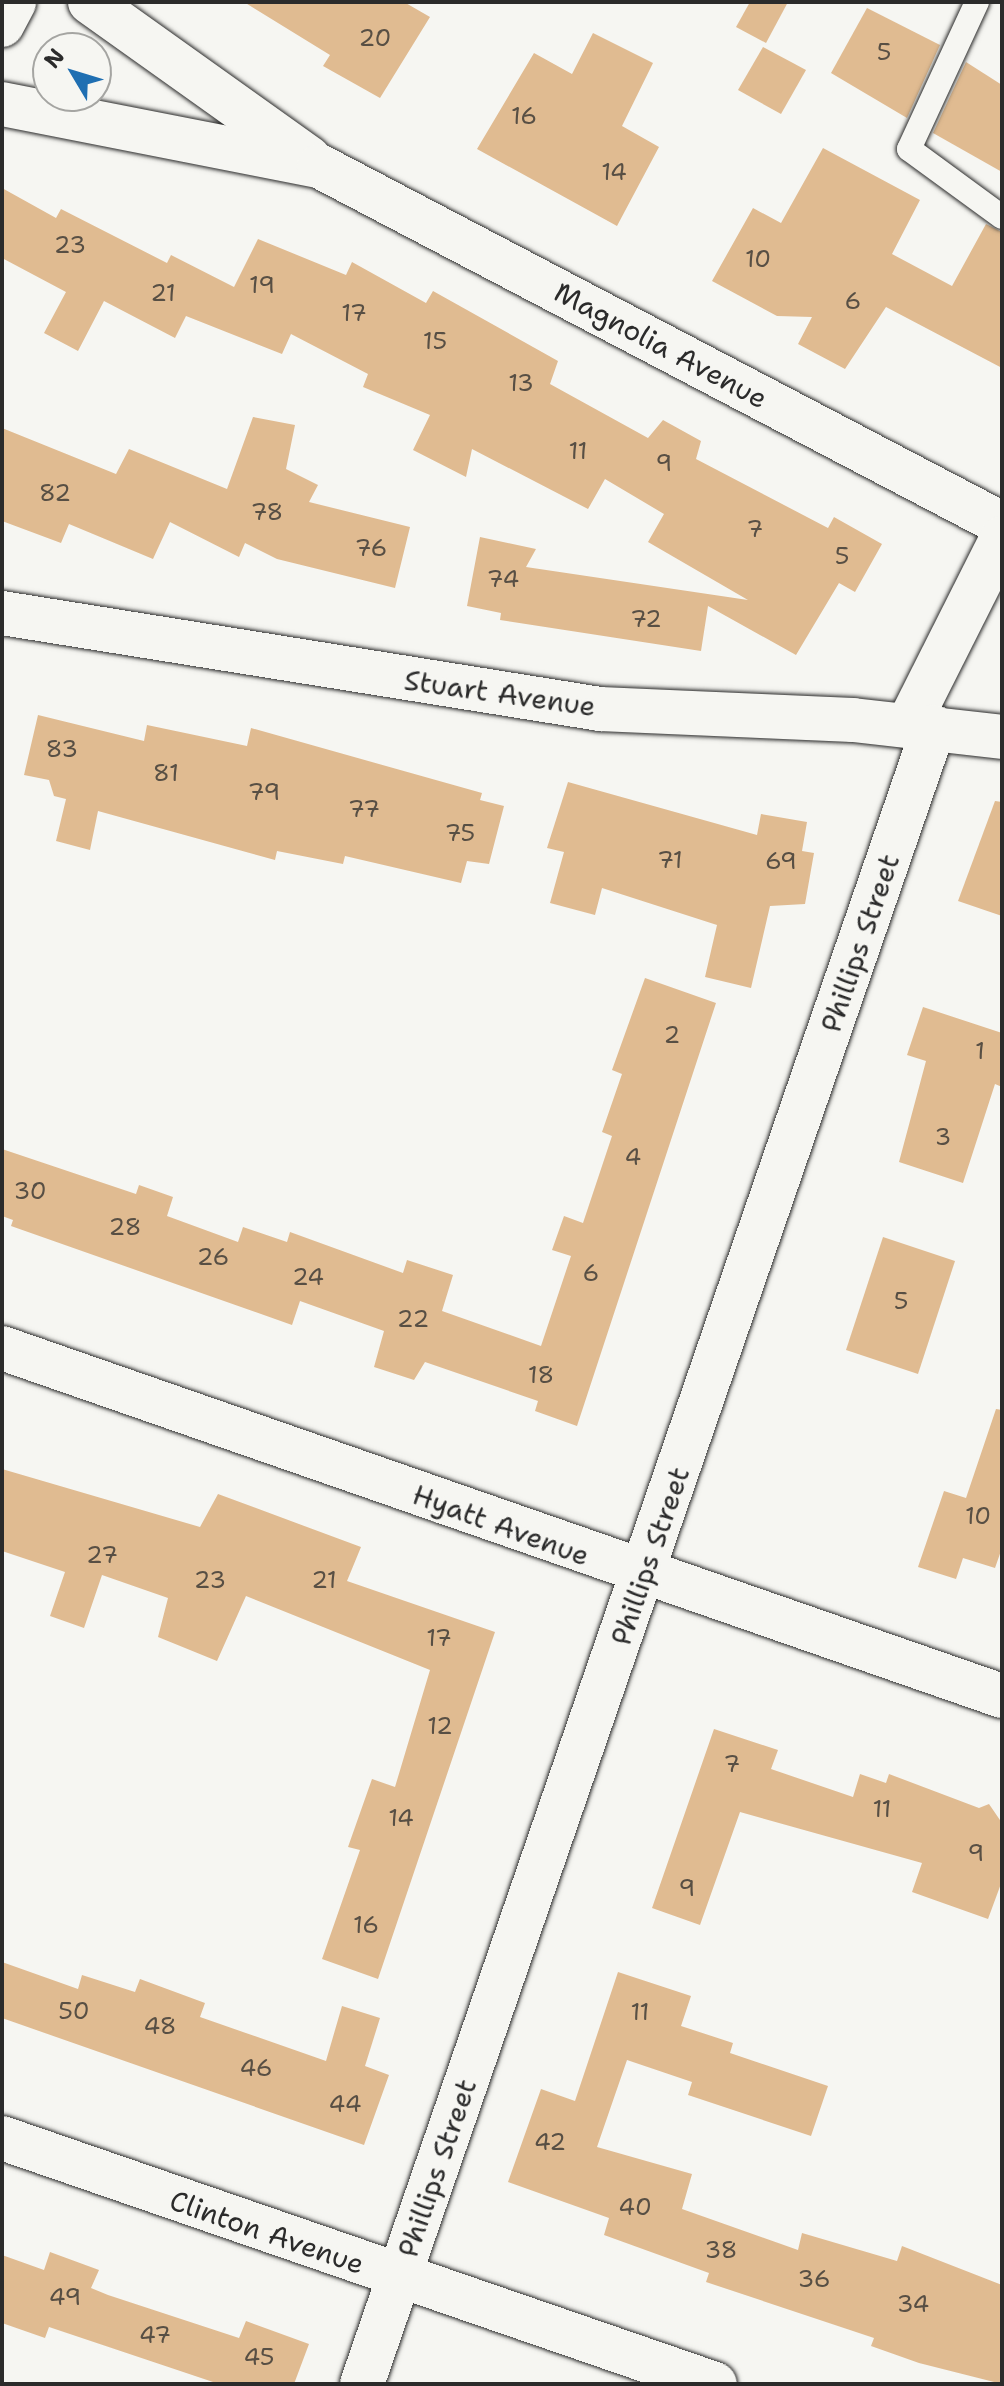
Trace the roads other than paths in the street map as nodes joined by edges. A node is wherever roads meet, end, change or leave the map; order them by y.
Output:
1 (14, 2) edge
2 (90, 2) edge
3 (977, 2) edge
4 (2, 25) edge
5 (2, 104) edge
6 (319, 166) junction
7 (1002, 217) edge
8 (1002, 524) edge
9 (1002, 538) edge
10 (2, 613) edge
11 (921, 726) junction
12 (1002, 737) edge
13 (2, 1348) edge
14 (644, 1575) junction
15 (1002, 1696) edge
16 (2, 2138) edge
17 (399, 2278) junction
18 (362, 2384) edge
19 (715, 2384) edge

1 - 4 street
2 - 6 street, Magnolia Avenue
3 - 7 lane
5 - 6 street, Magnolia Avenue
6 - 8 street, Magnolia Avenue
9 - 11 street, Phillips Street
10 - 11 street, Stuart Avenue
11 - 12 street, Stuart Avenue
11 - 14 street, Phillips Street
13 - 14 street, Hyatt Avenue
14 - 15 street, Hyatt Avenue
14 - 17 street, Phillips Street
16 - 17 street, Clinton Avenue
17 - 18 street, Phillips Street
17 - 19 street, Clinton Avenue

